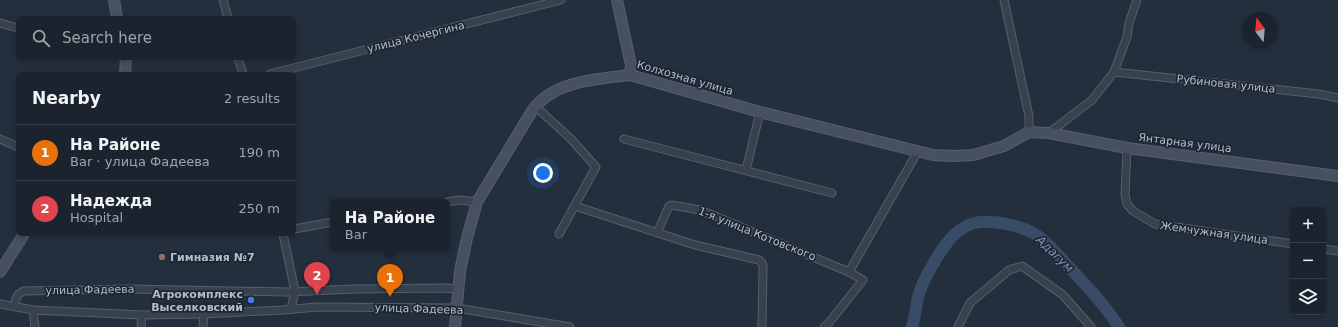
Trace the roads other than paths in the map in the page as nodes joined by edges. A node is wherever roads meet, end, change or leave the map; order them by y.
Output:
1 (114, 0) edge
2 (223, 0) edge
3 (561, 0) edge
4 (617, 0) edge
5 (1004, 0) edge
6 (1137, 0) edge
7 (118, 16) edge
8 (227, 16) edge
9 (0, 23) edge
10 (16, 27) edge
11 (124, 60) edge
12 (239, 60) edge
13 (125, 72) edge
14 (242, 72) edge
15 (278, 72) edge
16 (1114, 72) junction
17 (630, 75) junction
18 (1338, 98) edge
19 (535, 106) junction
20 (760, 112) junction
21 (1029, 132) junction
22 (1049, 133) junction
23 (0, 138) edge
24 (624, 138) dead end
25 (16, 146) edge
26 (1127, 148) junction
27 (918, 151) junction
28 (746, 170) junction
29 (1338, 176) edge
30 (832, 193) dead end
31 (450, 202) edge
32 (478, 202) junction
33 (575, 206) junction
34 (330, 223) edge
35 (296, 229) edge
36 (657, 233) junction
37 (559, 234) dead end
38 (23, 236) edge
39 (283, 236) edge
40 (1290, 244) edge
41 (1326, 249) edge
42 (1338, 251) edge
43 (0, 272) edge
44 (848, 272) junction
45 (459, 290) junction
46 (295, 291) junction
47 (0, 304) edge
48 (14, 307) junction
49 (457, 308) junction
50 (291, 309) junction
51 (33, 310) junction
52 (204, 314) junction
53 (142, 315) junction
54 (762, 325) edge
55 (35, 327) edge
56 (141, 327) edge
57 (203, 327) edge
58 (455, 327) edge
59 (570, 327) edge
60 (824, 327) edge
61 (958, 327) edge
62 (1091, 327) edge

1 - 7 main road
2 - 8 street
3 - 15 street, улица Кочергина
4 - 17 main road
5 - 21 street
6 - 16 street
9 - 10 street
11 - 13 main road
12 - 14 street
16 - 18 street, Рубиновая улица
16 - 22 street
17 - 19 main road, Колхозная улица
17 - 20 main road, Колхозная улица
19 - 32 main road, Колхозная улица
19 - 33 street
20 - 27 main road, Колхозная улица
20 - 28 street
21 - 22 main road, Янтарная улица
21 - 27 main road, Колхозная улица
22 - 26 main road, Янтарная улица
23 - 25 street
24 - 28 street
26 - 29 main road, Янтарная улица
26 - 40 street, Жемчужная улица
27 - 44 street
28 - 30 street
31 - 32 street
32 - 45 main road, Колхозная улица
33 - 36 street
33 - 37 street
34 - 35 street
36 - 44 street, 1-я улица Котовского
36 - 54 street
38 - 43 main road
39 - 46 street
41 - 42 street
44 - 60 street
45 - 46 street, улица Фадеева
45 - 49 main road, Колхозная улица
46 - 48 street, улица Фадеева
46 - 50 street
47 - 48 street, улица Фадеева
48 - 51 street, улица Фадеева
49 - 50 street, улица Фадеева
49 - 58 main road, Колхозная улица
49 - 59 street, улица Фадеева
50 - 52 street, улица Фадеева
51 - 53 street, улица Фадеева
51 - 55 street
52 - 53 street, улица Фадеева
52 - 57 street
53 - 56 street
61 - 62 street

